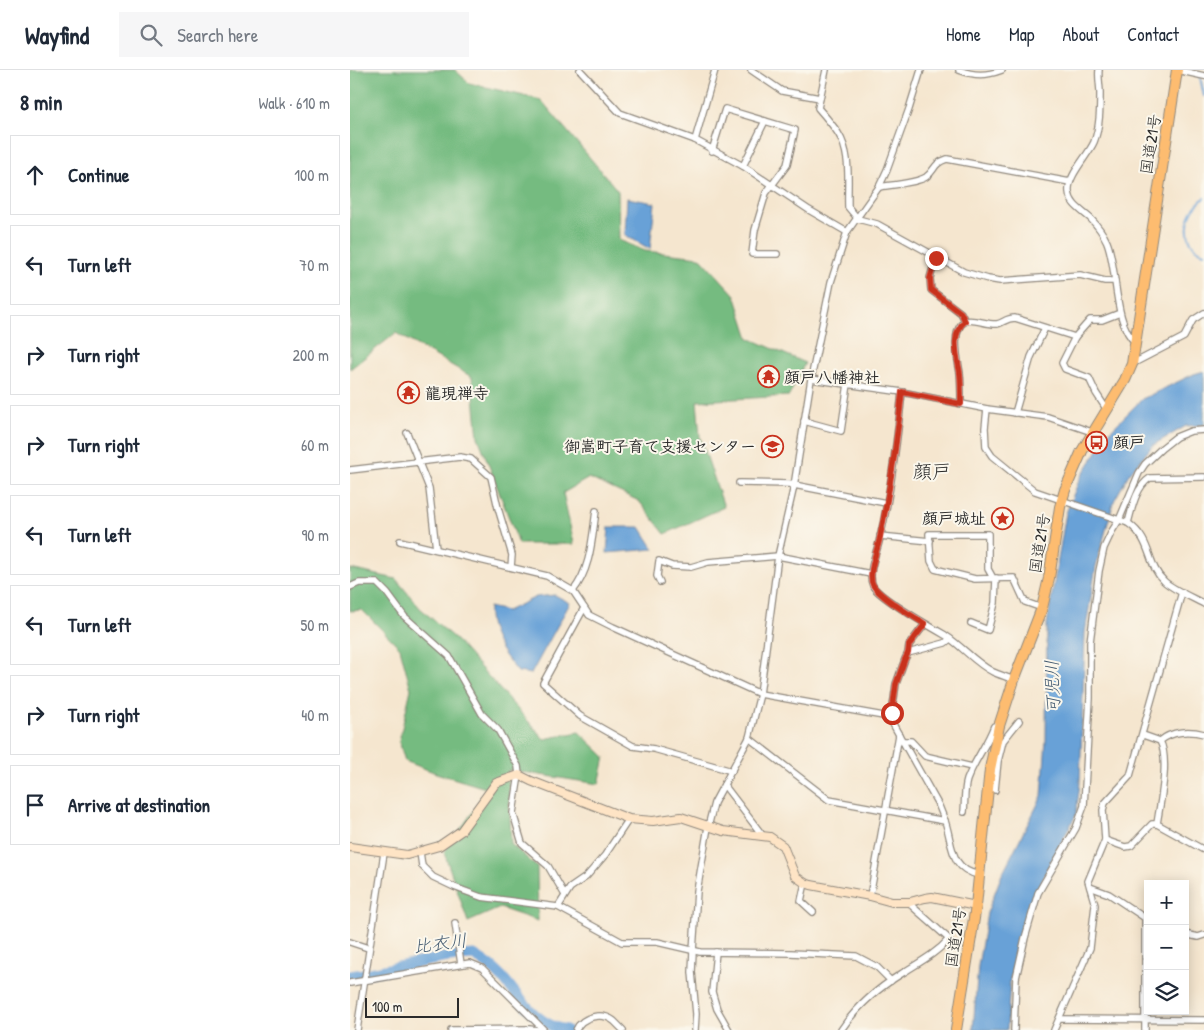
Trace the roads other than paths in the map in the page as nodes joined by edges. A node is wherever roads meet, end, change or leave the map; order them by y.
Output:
1 (580, 70) edge
2 (715, 70) edge
3 (751, 70) edge
4 (826, 70) edge
5 (921, 70) edge
6 (959, 70) edge
7 (1002, 70) edge
8 (1099, 70) edge
9 (1177, 70) edge
10 (759, 72) edge
11 (1204, 76) edge
12 (820, 98) junction
13 (765, 121) junction
14 (694, 140) junction
15 (712, 151) junction
16 (743, 166) junction
17 (1070, 182) junction
18 (771, 185) junction
19 (879, 187) junction
20 (858, 219) junction
21 (847, 232) junction
22 (777, 254) dead end
23 (936, 258) junction
24 (1114, 281) junction
25 (1120, 313) junction
26 (1204, 313) edge
27 (965, 321) junction
28 (1045, 328) junction
29 (1075, 337) junction
30 (1136, 343) junction
31 (1132, 364) junction
32 (811, 379) junction
33 (848, 384) junction
34 (902, 392) junction
35 (961, 404) junction
36 (1109, 407) junction
37 (987, 409) junction
38 (1015, 413) junction
39 (804, 421) junction
40 (1204, 430) edge
41 (1092, 432) junction
42 (407, 433) dead end
43 (418, 463) junction
44 (350, 470) edge
45 (1204, 477) edge
46 (739, 483) dead end
47 (794, 486) junction
48 (1065, 501) junction
49 (886, 503) junction
50 (596, 511) dead end
51 (1120, 520) junction
52 (1128, 523) junction
53 (880, 536) junction
54 (400, 540) dead end
55 (930, 541) junction
56 (436, 549) junction
57 (778, 556) junction
58 (511, 567) junction
59 (871, 574) junction
60 (995, 578) junction
61 (660, 582) dead end
62 (350, 587) edge
63 (573, 591) junction
64 (1182, 592) junction
65 (1204, 604) edge
66 (584, 608) junction
67 (1042, 608) junction
68 (971, 623) dead end
69 (925, 624) junction
70 (950, 639) junction
71 (908, 653) junction
72 (1014, 680) junction
73 (760, 694) junction
74 (890, 717) junction
75 (1020, 720) dead end
76 (1000, 726) junction
77 (1204, 734) edge
78 (899, 735) junction
79 (1142, 735) junction
80 (749, 738) junction
81 (999, 741) junction
82 (1160, 741) junction
83 (904, 742) junction
84 (972, 766) junction
85 (732, 771) junction
86 (520, 775) junction
87 (724, 785) junction
88 (995, 790) dead end
89 (884, 811) junction
90 (964, 812) dead end
91 (630, 819) junction
92 (945, 821) junction
93 (1157, 824) junction
94 (708, 827) junction
95 (763, 836) junction
96 (1105, 840) junction
97 (350, 848) edge
98 (1204, 850) edge
99 (420, 852) junction
100 (384, 853) junction
101 (979, 875) junction
102 (805, 883) junction
103 (1090, 887) junction
104 (565, 895) junction
105 (870, 896) junction
106 (910, 902) junction
107 (976, 906) junction
108 (558, 907) junction
109 (813, 912) dead end
110 (1144, 917) edge
111 (456, 922) dead end
112 (1189, 935) edge
113 (1204, 935) edge
114 (350, 942) edge
115 (368, 948) junction
116 (693, 950) junction
117 (716, 952) junction
118 (461, 964) junction
119 (1146, 970) edge
120 (364, 981) junction
121 (891, 981) junction
122 (350, 983) edge
123 (1060, 1019) junction
124 (1145, 1019) junction
125 (1204, 1020) edge
126 (529, 1029) edge
127 (357, 1030) edge
128 (451, 1030) edge
129 (538, 1030) edge
130 (544, 1030) edge
131 (576, 1030) edge
132 (623, 1030) edge
133 (695, 1030) edge
134 (729, 1030) edge
135 (842, 1030) edge
136 (956, 1030) edge
137 (1014, 1030) edge
138 (1054, 1030) edge
139 (1145, 1030) edge

1 - 14 street
2 - 14 street
3 - 10 street
4 - 12 street
5 - 19 street
6 - 7 street
8 - 17 street
9 - 11 street
9 - 30 highway, 国道21号
10 - 12 street
12 - 20 street
13 - 15 street
13 - 16 street
13 - 18 street
14 - 15 street
15 - 16 street
16 - 18 street
17 - 19 street
17 - 24 street
18 - 21 street
18 - 22 street
19 - 20 street
20 - 21 street
20 - 23 street
21 - 32 street
23 - 24 street
23 - 27 street
24 - 25 street
25 - 29 street
25 - 30 street
26 - 31 street
27 - 28 street
27 - 35 street
28 - 29 street
28 - 38 street
29 - 36 street
30 - 31 highway, 国道21号
31 - 36 highway, 国道21号
32 - 33 street
32 - 39 street
33 - 34 street
33 - 39 street
34 - 35 street
34 - 49 street
35 - 37 street
36 - 41 highway, 国道21号
37 - 38 street
37 - 48 street
38 - 41 street
39 - 47 street
40 - 51 street
41 - 48 highway, 国道21号
42 - 43 street
43 - 44 street
43 - 56 street
43 - 58 street
45 - 52 street
46 - 47 street
47 - 49 street
47 - 57 street
48 - 51 street
48 - 67 highway, 国道21号
49 - 53 street
50 - 63 street
51 - 52 street
51 - 137 street
52 - 64 street
53 - 55 street
53 - 59 street
54 - 56 street
55 - 60 street
55 - 60 street
56 - 58 street
57 - 59 street
57 - 61 street
57 - 73 street
58 - 63 street
59 - 69 street
60 - 67 street
60 - 68 street
62 - 86 street
63 - 66 street
64 - 65 street
64 - 79 street
66 - 73 street
66 - 85 street
67 - 72 highway, 国道21号
69 - 70 street
69 - 71 street
70 - 71 street
70 - 72 street
71 - 74 street
72 - 76 highway, 国道21号
73 - 74 street
73 - 80 street
74 - 78 street
75 - 81 street
76 - 81 highway, 国道21号
76 - 84 street
77 - 82 street
78 - 83 street
78 - 89 street
79 - 82 street
79 - 96 street
80 - 85 street
80 - 89 street
81 - 88 street
81 - 101 highway, 国道21号
82 - 93 street
83 - 84 street
83 - 92 street
84 - 90 street
85 - 87 street
86 - 91 street
86 - 99 street
86 - 104 street
87 - 94 street
87 - 95 street
89 - 92 street
89 - 105 street
91 - 94 street
91 - 104 street
92 - 101 street
93 - 96 street
93 - 98 street
94 - 95 street
94 - 116 street
95 - 102 street
96 - 103 street
97 - 100 street
99 - 100 street
99 - 108 street
100 - 115 street
101 - 107 highway, 国道21号
102 - 105 street
102 - 109 street
103 - 110 street
103 - 123 street
104 - 108 street
105 - 106 street
106 - 107 street
106 - 121 street
107 - 136 highway, 国道21号
108 - 116 street
111 - 118 street
112 - 113 street
114 - 115 street
115 - 120 street
116 - 117 street
116 - 133 street
117 - 121 street
117 - 134 street
118 - 120 street
118 - 130 street
119 - 124 street
120 - 122 street
120 - 127 street
121 - 135 street
123 - 124 street
123 - 138 street
124 - 125 street
124 - 139 street
126 - 128 street
126 - 129 street
131 - 132 street

